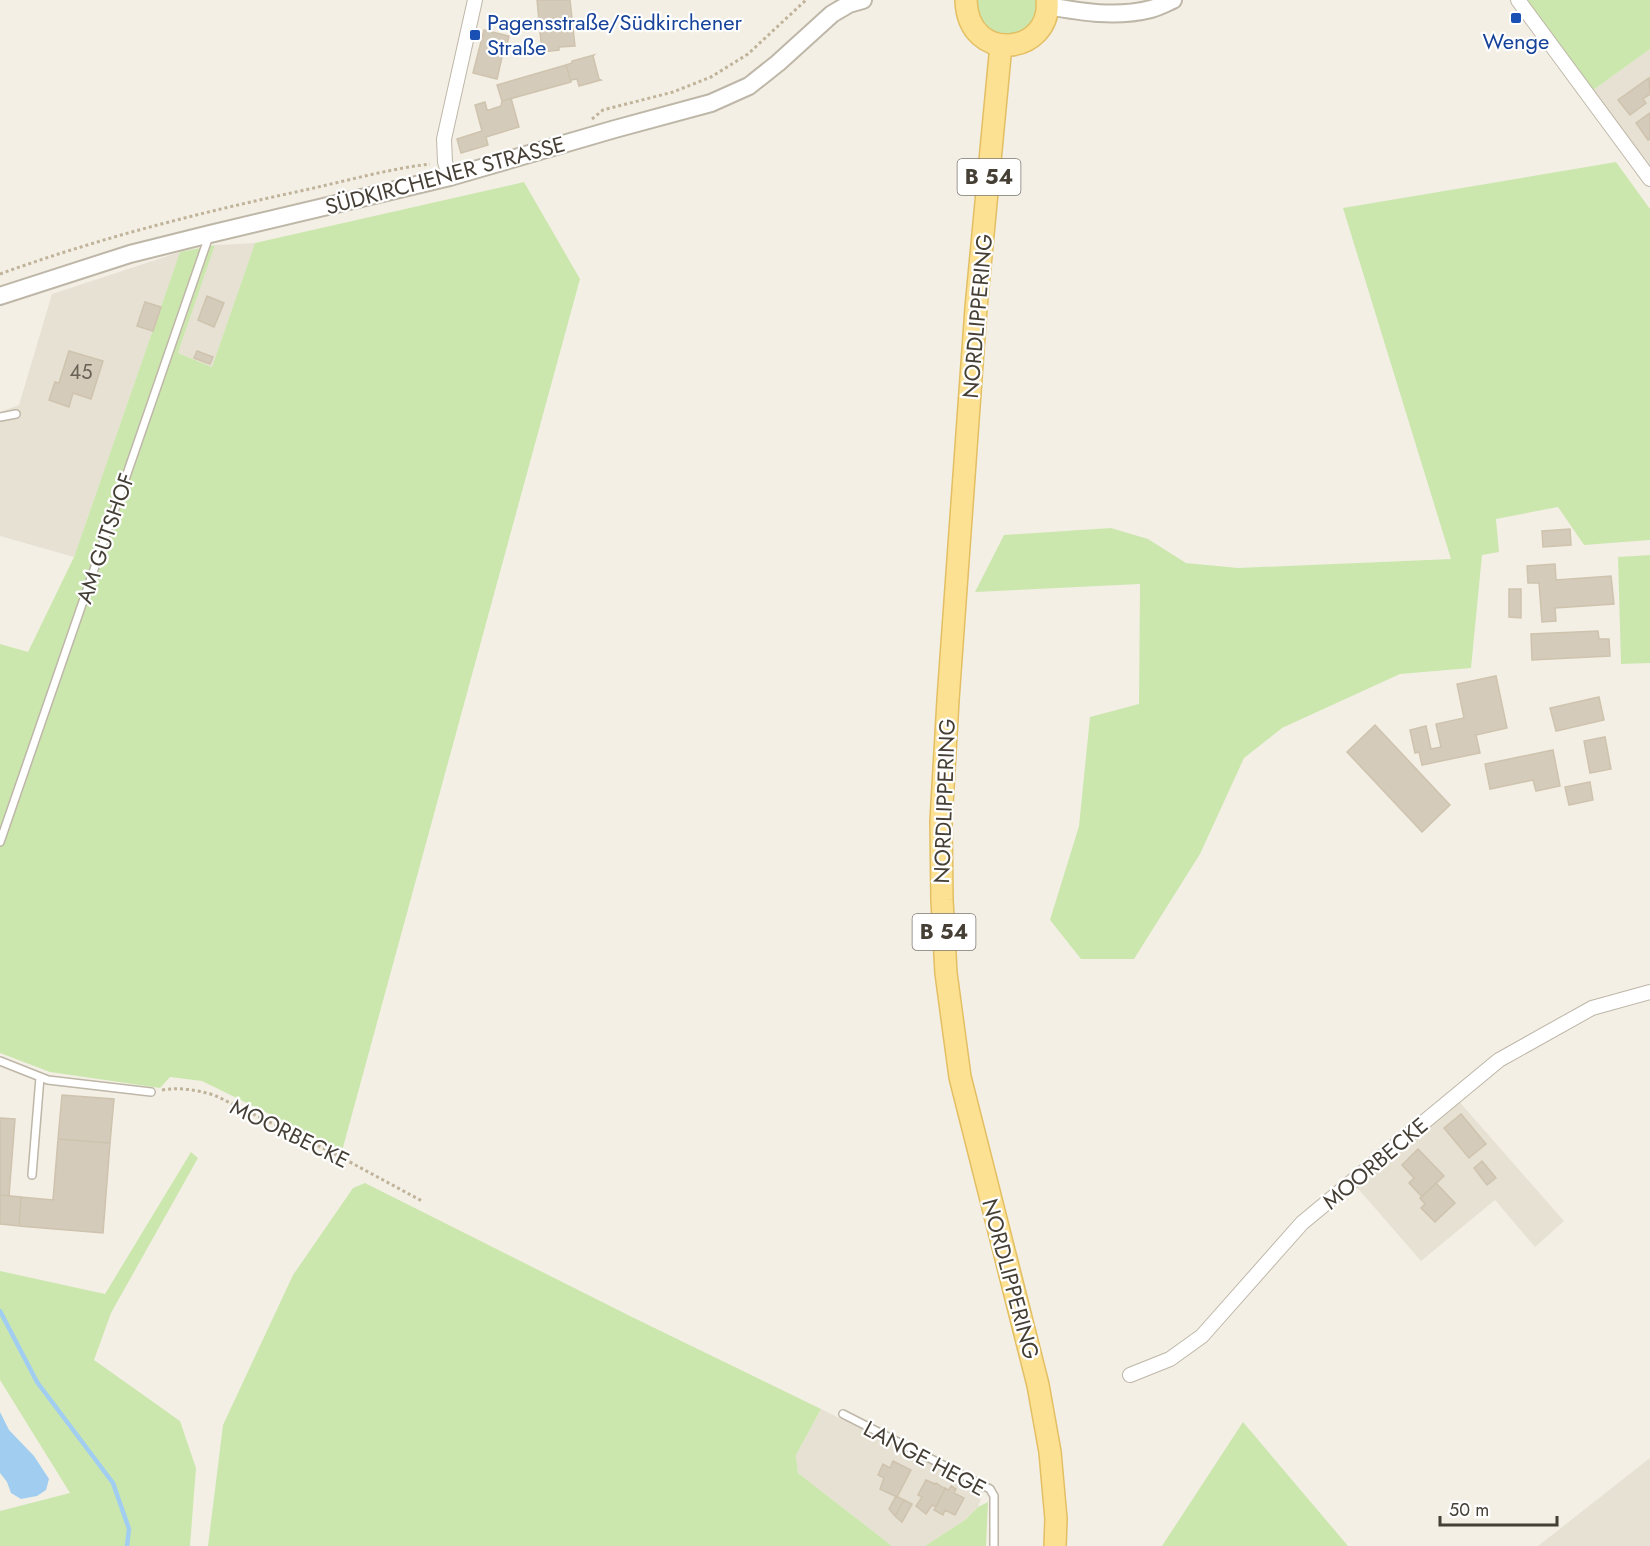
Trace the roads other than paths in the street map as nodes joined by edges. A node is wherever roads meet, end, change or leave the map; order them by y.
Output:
1 (475, 0) edge
2 (863, 0) edge
3 (966, 0) edge
4 (1173, 0) edge
5 (1518, 0) edge
6 (1047, 3) edge
7 (1001, 45) junction
8 (448, 170) junction
9 (1650, 179) edge
10 (210, 234) junction
11 (0, 296) edge
12 (16, 414) dead end
13 (0, 417) edge
14 (0, 842) edge
15 (1650, 992) edge
16 (0, 1061) edge
17 (40, 1077) junction
18 (151, 1092) road end
19 (32, 1175) dead end
20 (1130, 1375) dead end
21 (843, 1414) dead end
22 (994, 1546) edge
23 (1055, 1546) edge

1 - 8 street
2 - 8 street, SÜDKIRCHENER STRASSE
3 - 7 main road
4 - 6 street
5 - 9 street
6 - 7 main road
7 - 23 main road, NORDLIPPERING / B 54
8 - 10 street, SÜDKIRCHENER STRASSE
10 - 11 street, SÜDKIRCHENER STRASSE
10 - 14 lane, AM GUTSHOF
12 - 13 lane
15 - 20 street, MOORBECKE
16 - 17 lane
17 - 18 lane
17 - 19 lane
21 - 22 lane, LANGE HEGE

